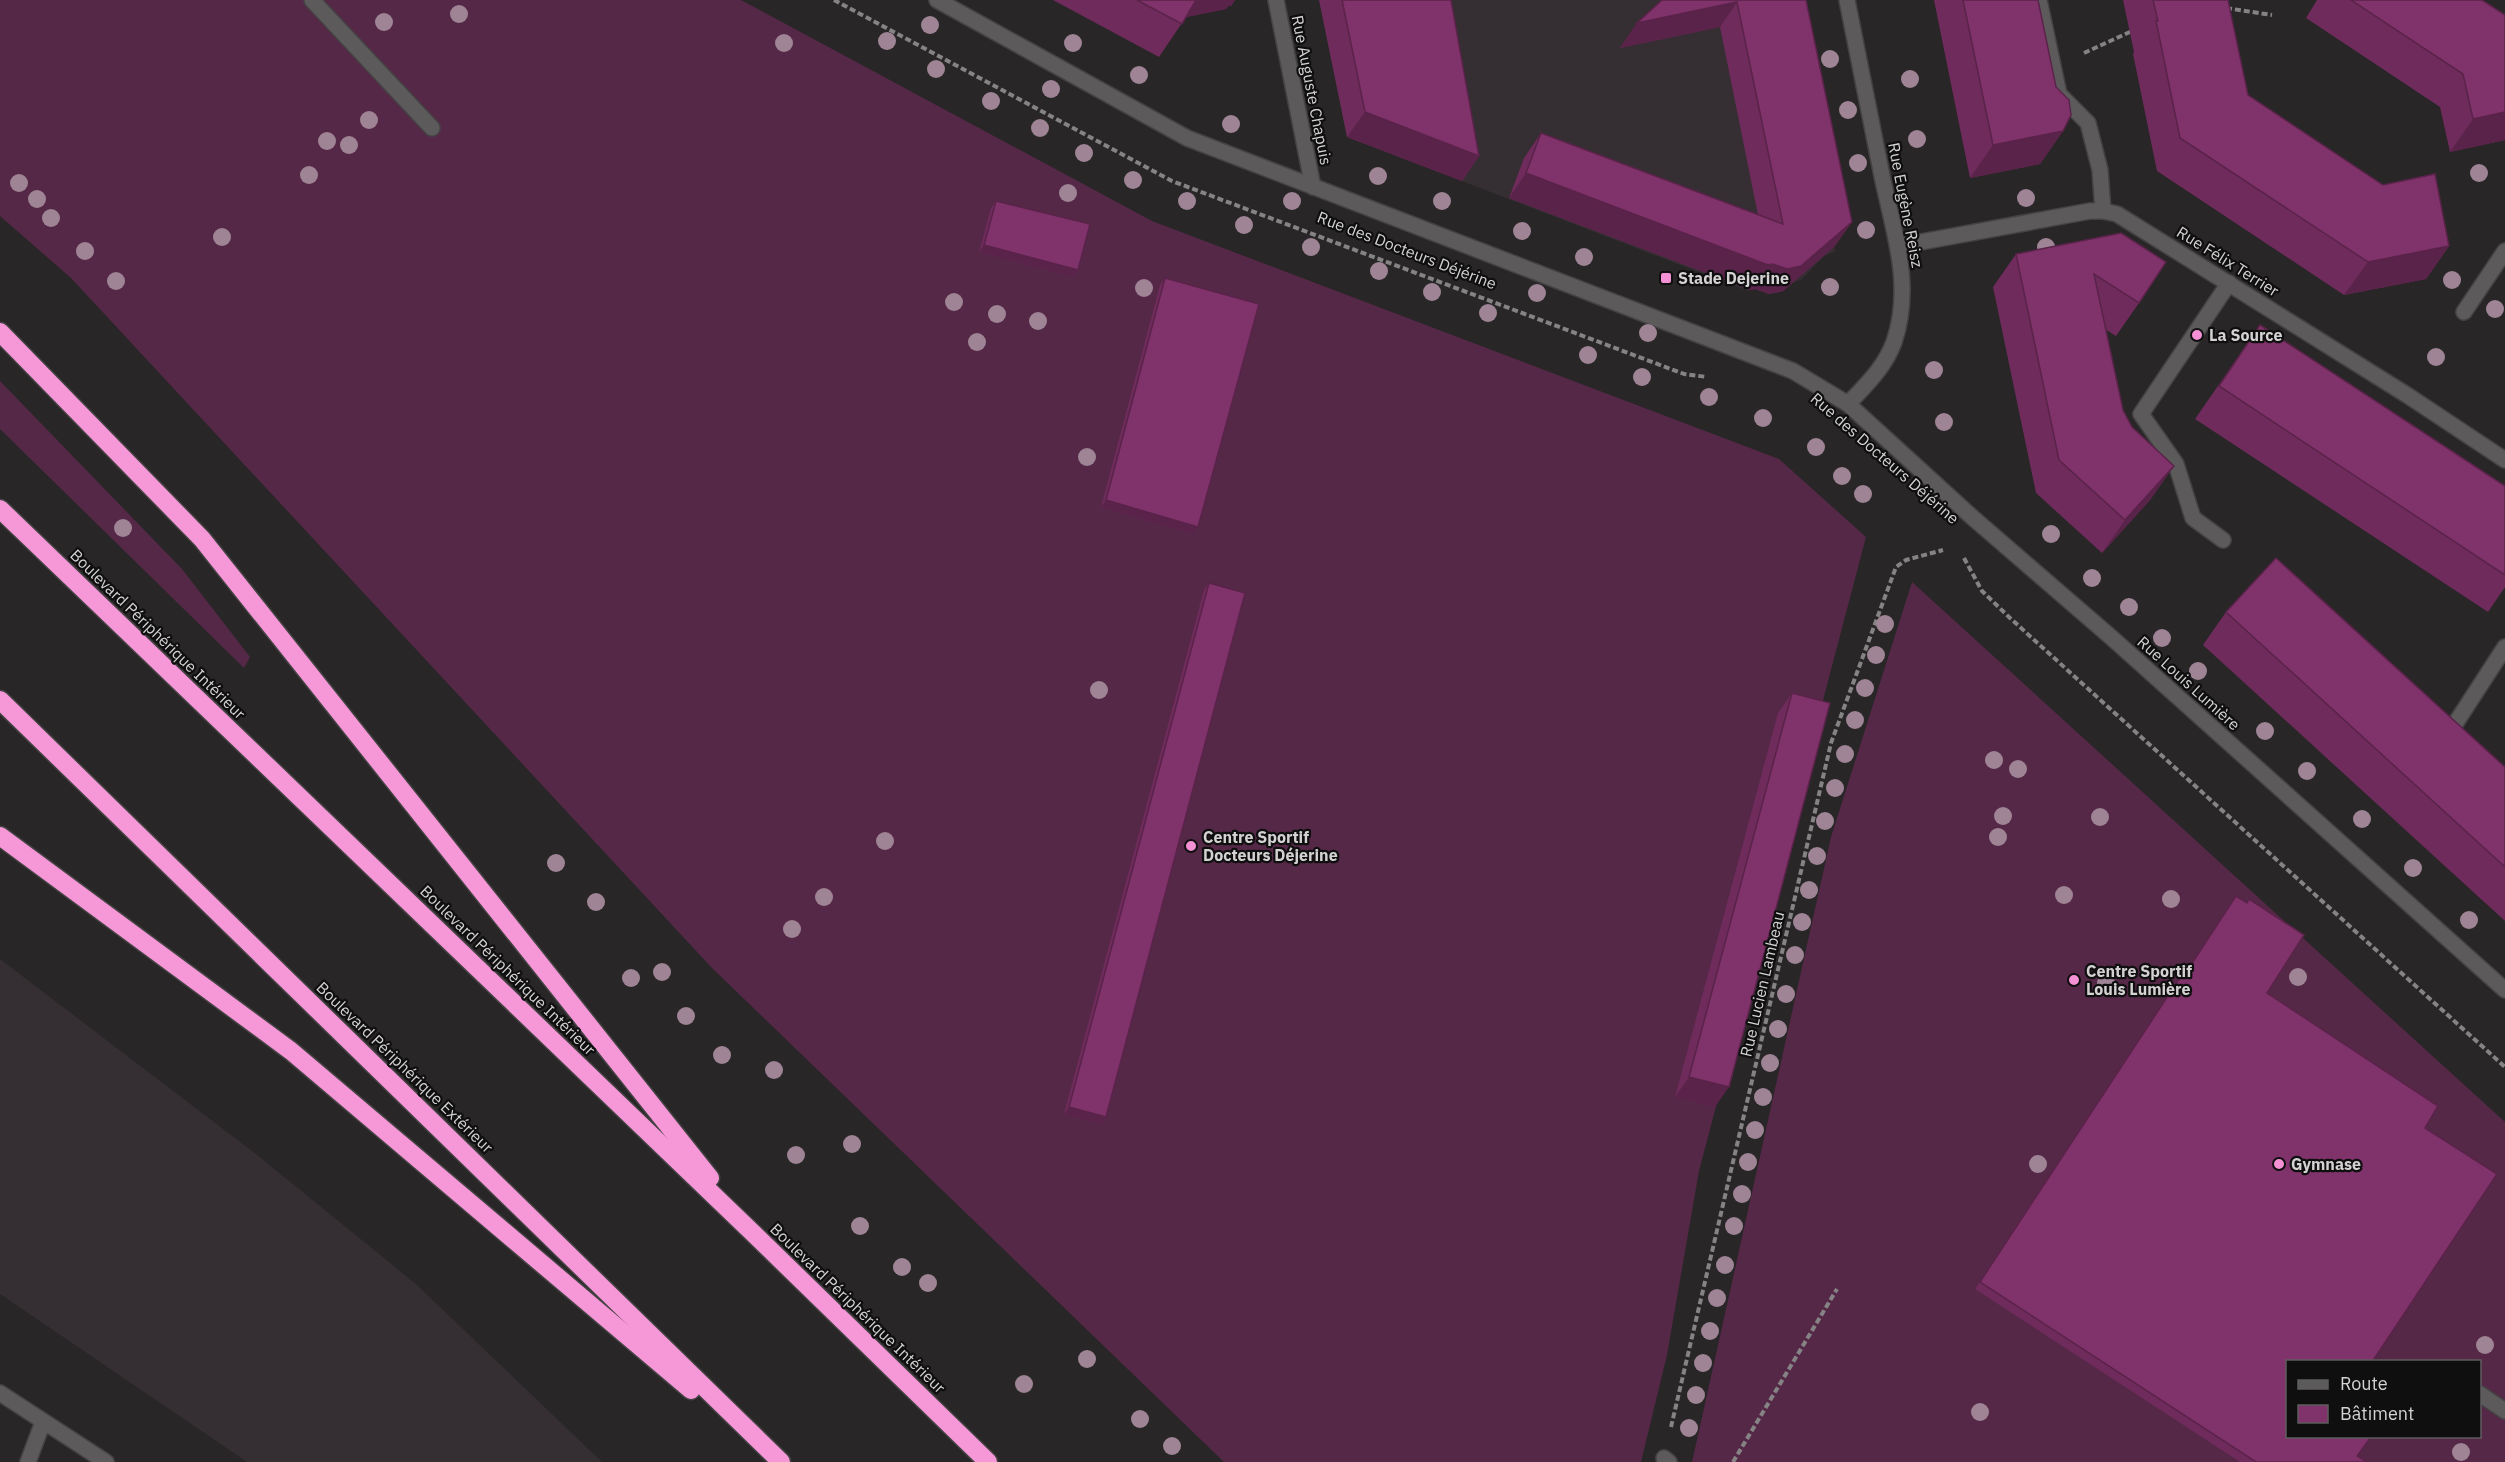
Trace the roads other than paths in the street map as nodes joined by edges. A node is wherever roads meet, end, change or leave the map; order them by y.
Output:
1 (312, 0) edge
2 (938, 0) edge
3 (1276, 0) edge
4 (1847, 0) edge
5 (2039, 0) edge
6 (432, 128) dead end
7 (1313, 187) junction
8 (2103, 211) junction
9 (1899, 246) junction
10 (2505, 251) edge
11 (2229, 283) junction
12 (2464, 312) dead end
13 (0, 332) edge
14 (1848, 404) junction
15 (2505, 460) edge
16 (0, 509) edge
17 (2223, 540) dead end
18 (2505, 647) edge
19 (0, 700) edge
20 (2445, 739) edge
21 (0, 836) edge
22 (2505, 990) edge
23 (754, 1234) junction
24 (0, 1393) edge
25 (2481, 1395) edge
26 (2505, 1411) edge
27 (43, 1422) junction
28 (28, 1462) edge
29 (105, 1462) edge
30 (779, 1462) edge
31 (988, 1462) edge

1 - 6 street
2 - 7 street, Rue des Docteurs Déjérine
3 - 7 street, Rue Auguste Chapuis
4 - 9 street, Rue Eugène Reisz
5 - 8 street
7 - 14 street, Rue des Docteurs Déjérine
8 - 9 street
8 - 11 street, Rue Félix Terrier
9 - 14 street, Rue Eugène Reisz
10 - 12 street
11 - 15 street, Rue Félix Terrier
11 - 17 street
13 - 23 highway
14 - 22 street, Rue Louis Lumière
16 - 23 highway, Boulevard Périphérique Intérieur
18 - 20 street
19 - 30 highway, Boulevard Périphérique Extérieur
21 - 30 highway
23 - 31 highway, Boulevard Périphérique Intérieur
24 - 27 street
25 - 26 street
27 - 28 street
27 - 29 street

